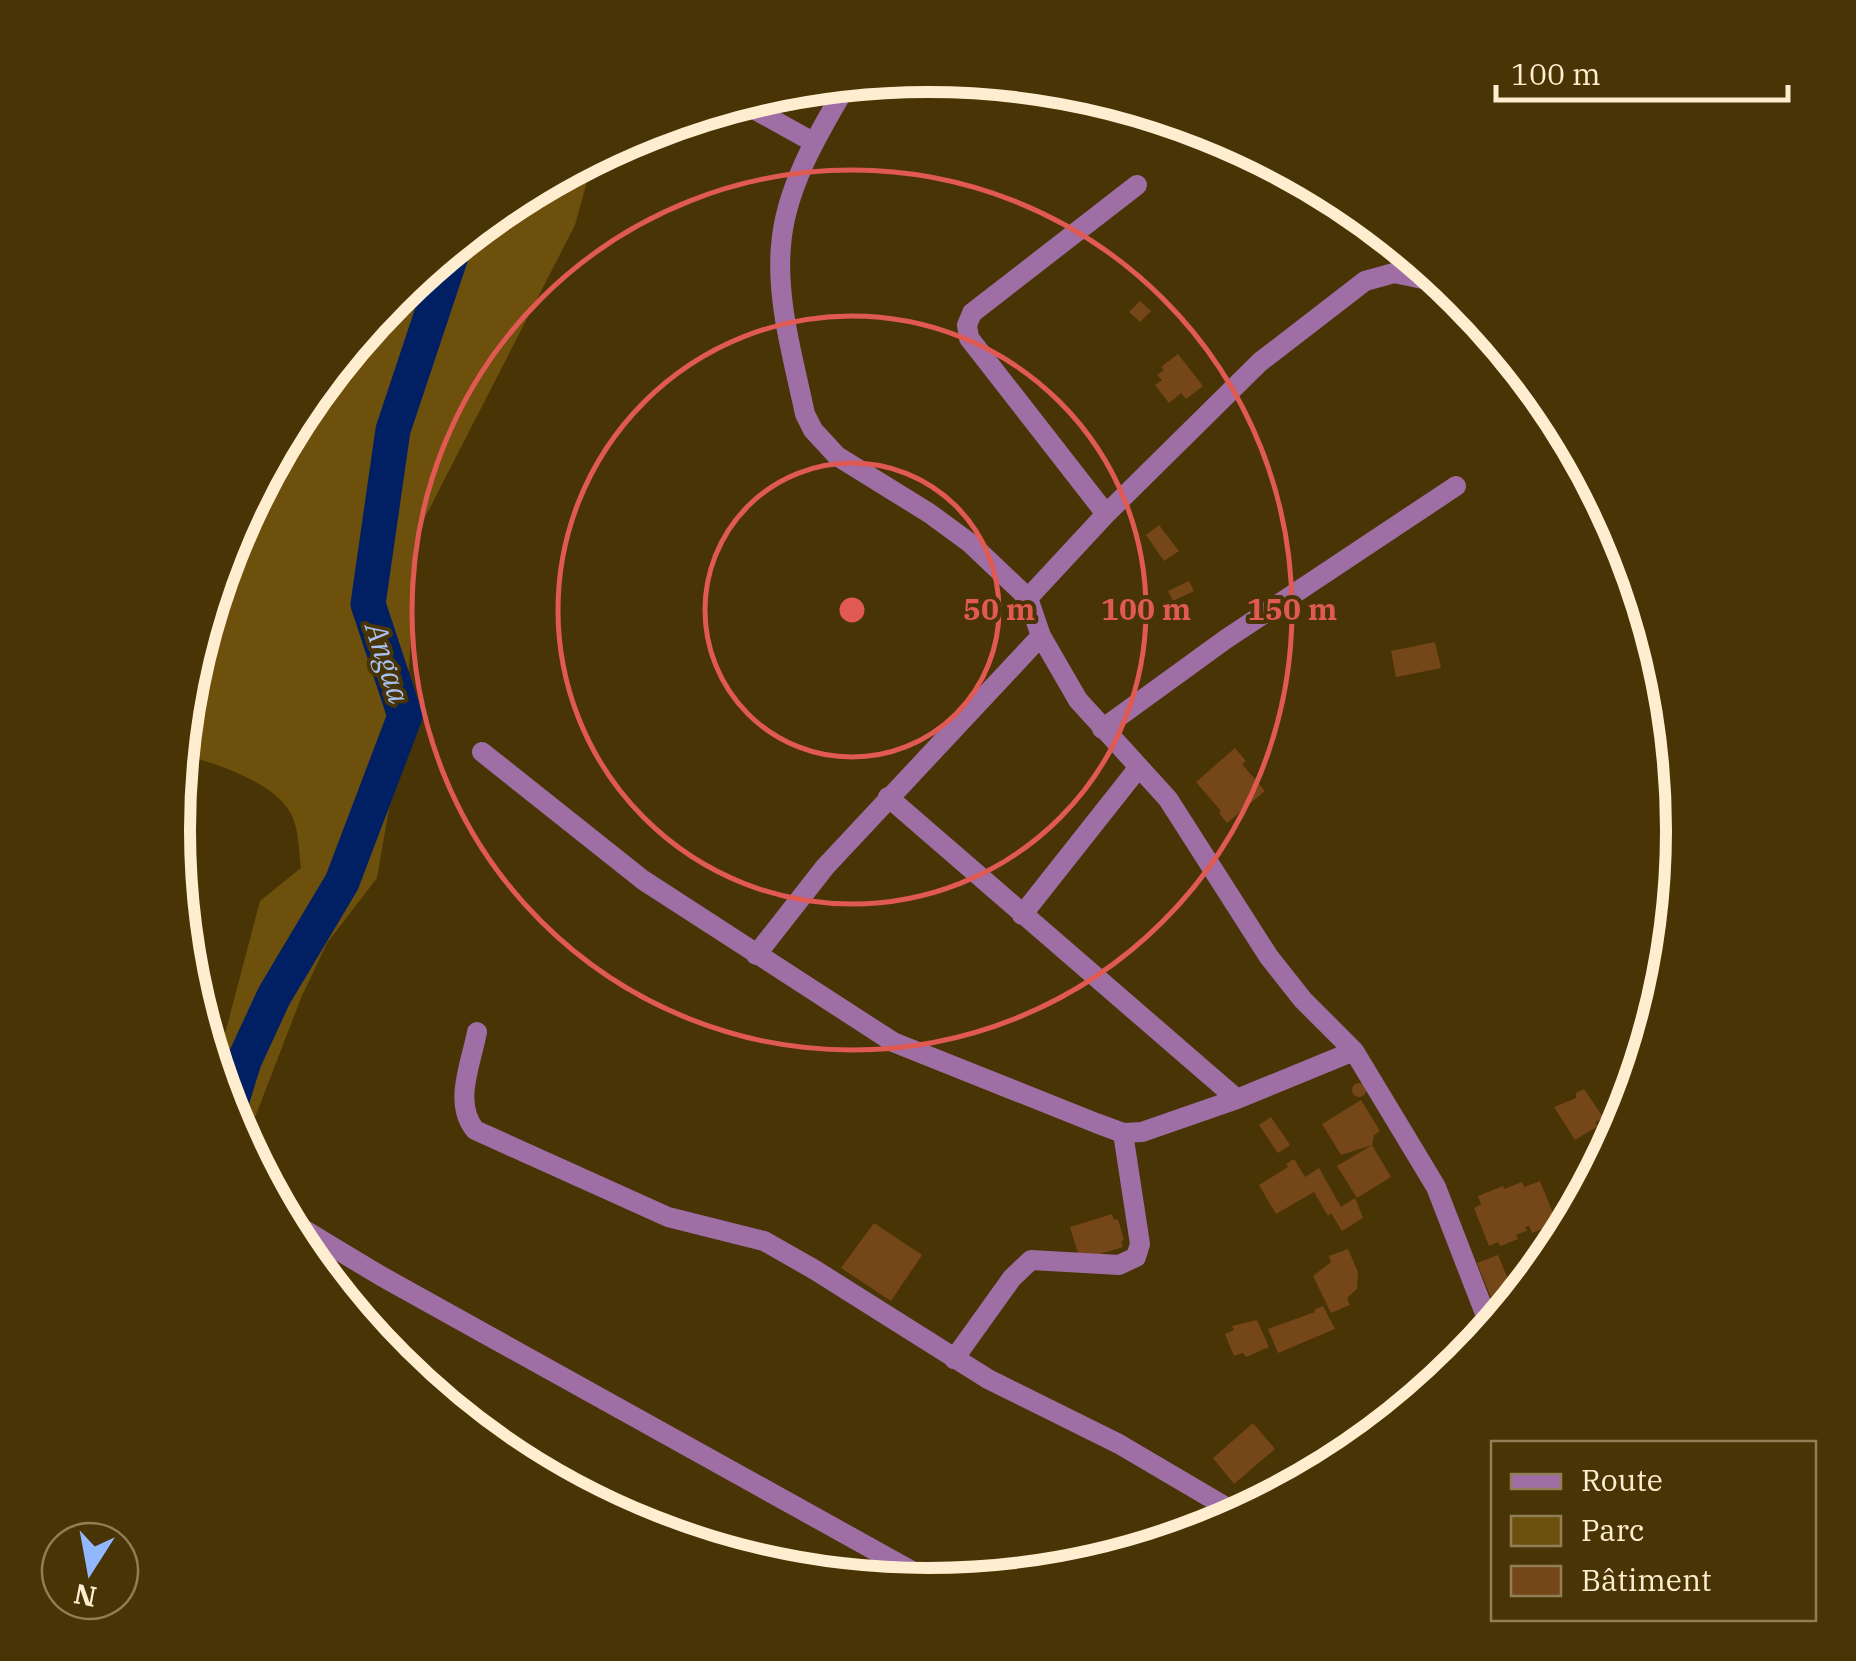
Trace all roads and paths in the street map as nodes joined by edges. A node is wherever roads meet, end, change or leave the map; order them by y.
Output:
1 (839, 98) edge
2 (760, 113) edge
3 (813, 142) junction
4 (1136, 185) dead end
5 (1416, 277) edge
6 (1456, 486) dead end
7 (1106, 514) junction
8 (1028, 598) junction
9 (1041, 636) junction
10 (1102, 729) junction
11 (482, 752) dead end
12 (1139, 767) junction
13 (888, 797) junction
14 (1022, 915) junction
15 (756, 955) junction
16 (478, 1032) dead end
17 (1354, 1051) junction
18 (1237, 1099) junction
19 (1123, 1133) junction
20 (309, 1232) edge
21 (1485, 1314) edge
22 (954, 1358) junction
23 (1223, 1506) edge
24 (906, 1568) edge

1 - 3 street
2 - 3 street
3 - 8 street
4 - 7 street
5 - 7 street
6 - 10 street
7 - 8 street
8 - 9 street
9 - 10 street
9 - 13 street
10 - 12 street
11 - 15 street
12 - 14 street
12 - 17 street
13 - 14 street
13 - 15 street
14 - 18 street
15 - 19 street
16 - 22 street
17 - 18 street
17 - 21 street
18 - 19 street
19 - 22 street
20 - 24 street
22 - 23 street

